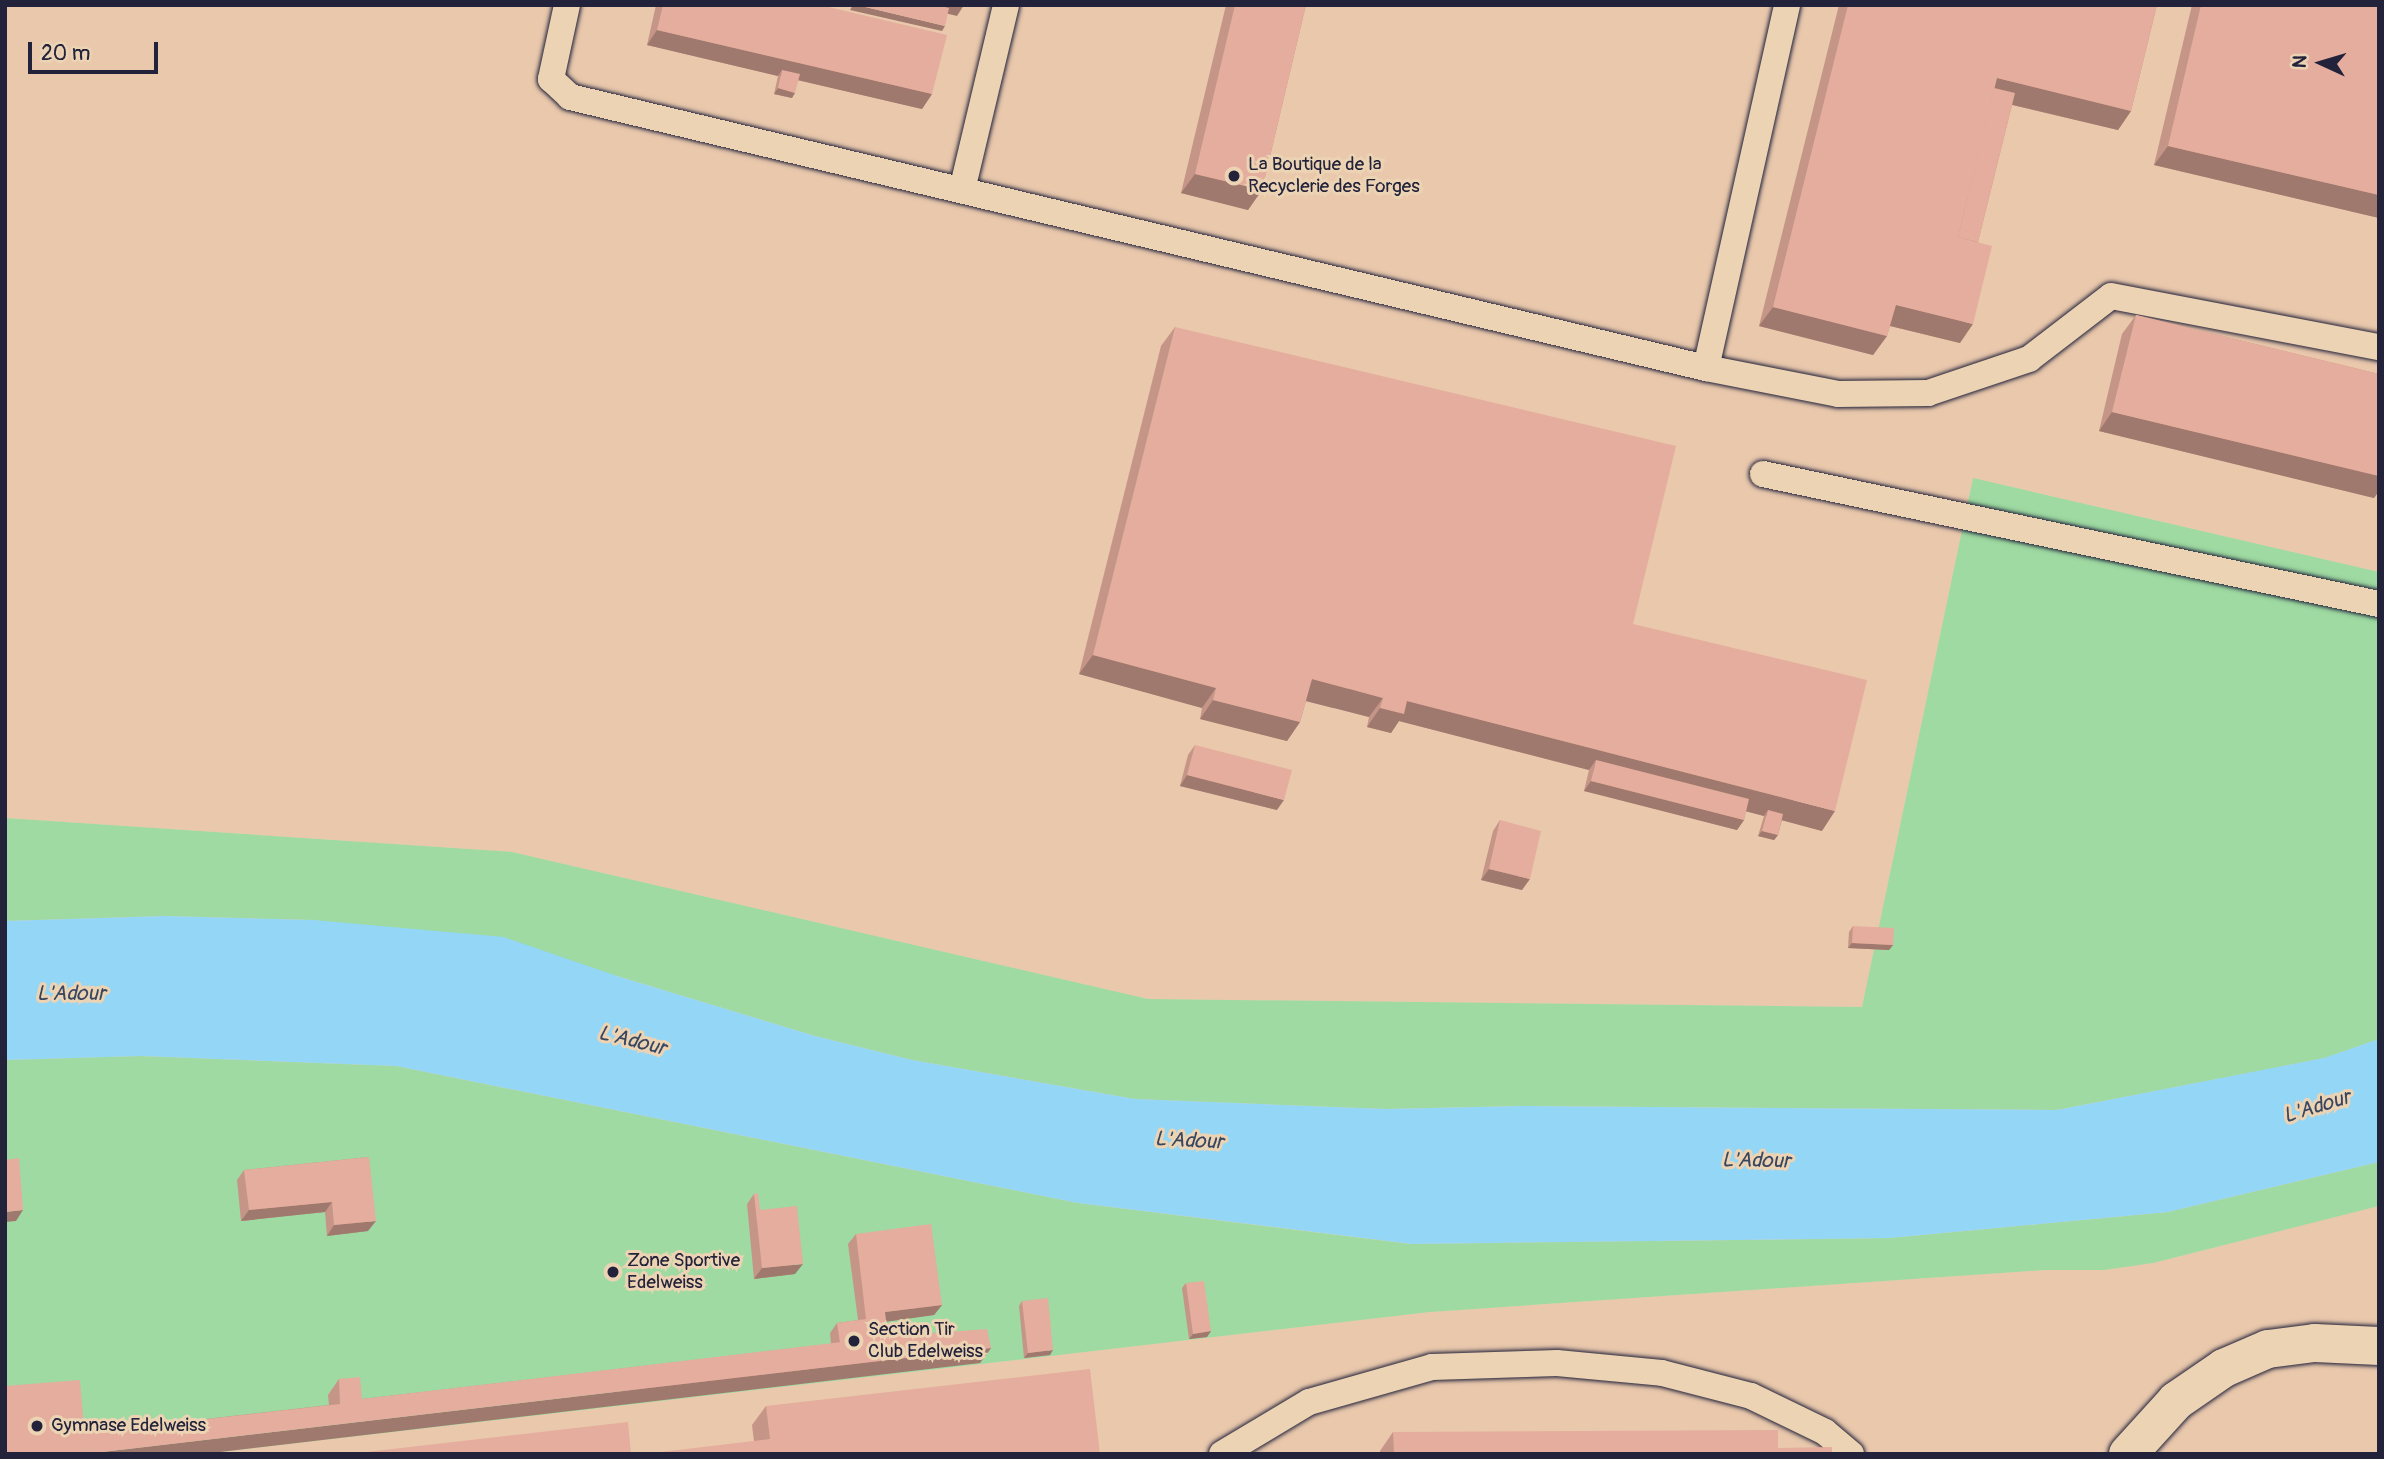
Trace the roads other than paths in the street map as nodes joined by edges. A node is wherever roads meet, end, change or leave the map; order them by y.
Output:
1 (567, 5) edge
2 (1006, 5) edge
3 (1787, 5) edge
4 (962, 190) junction
5 (2379, 346) edge
6 (1706, 368) junction
7 (1763, 474) dead end
8 (2379, 604) edge
9 (2379, 1346) edge
10 (1222, 1454) edge
11 (1851, 1454) edge
12 (2128, 1454) edge

1 - 4 lane
2 - 4 lane
3 - 6 lane
4 - 6 lane
5 - 6 lane
7 - 8 lane
9 - 12 street
10 - 11 lane

